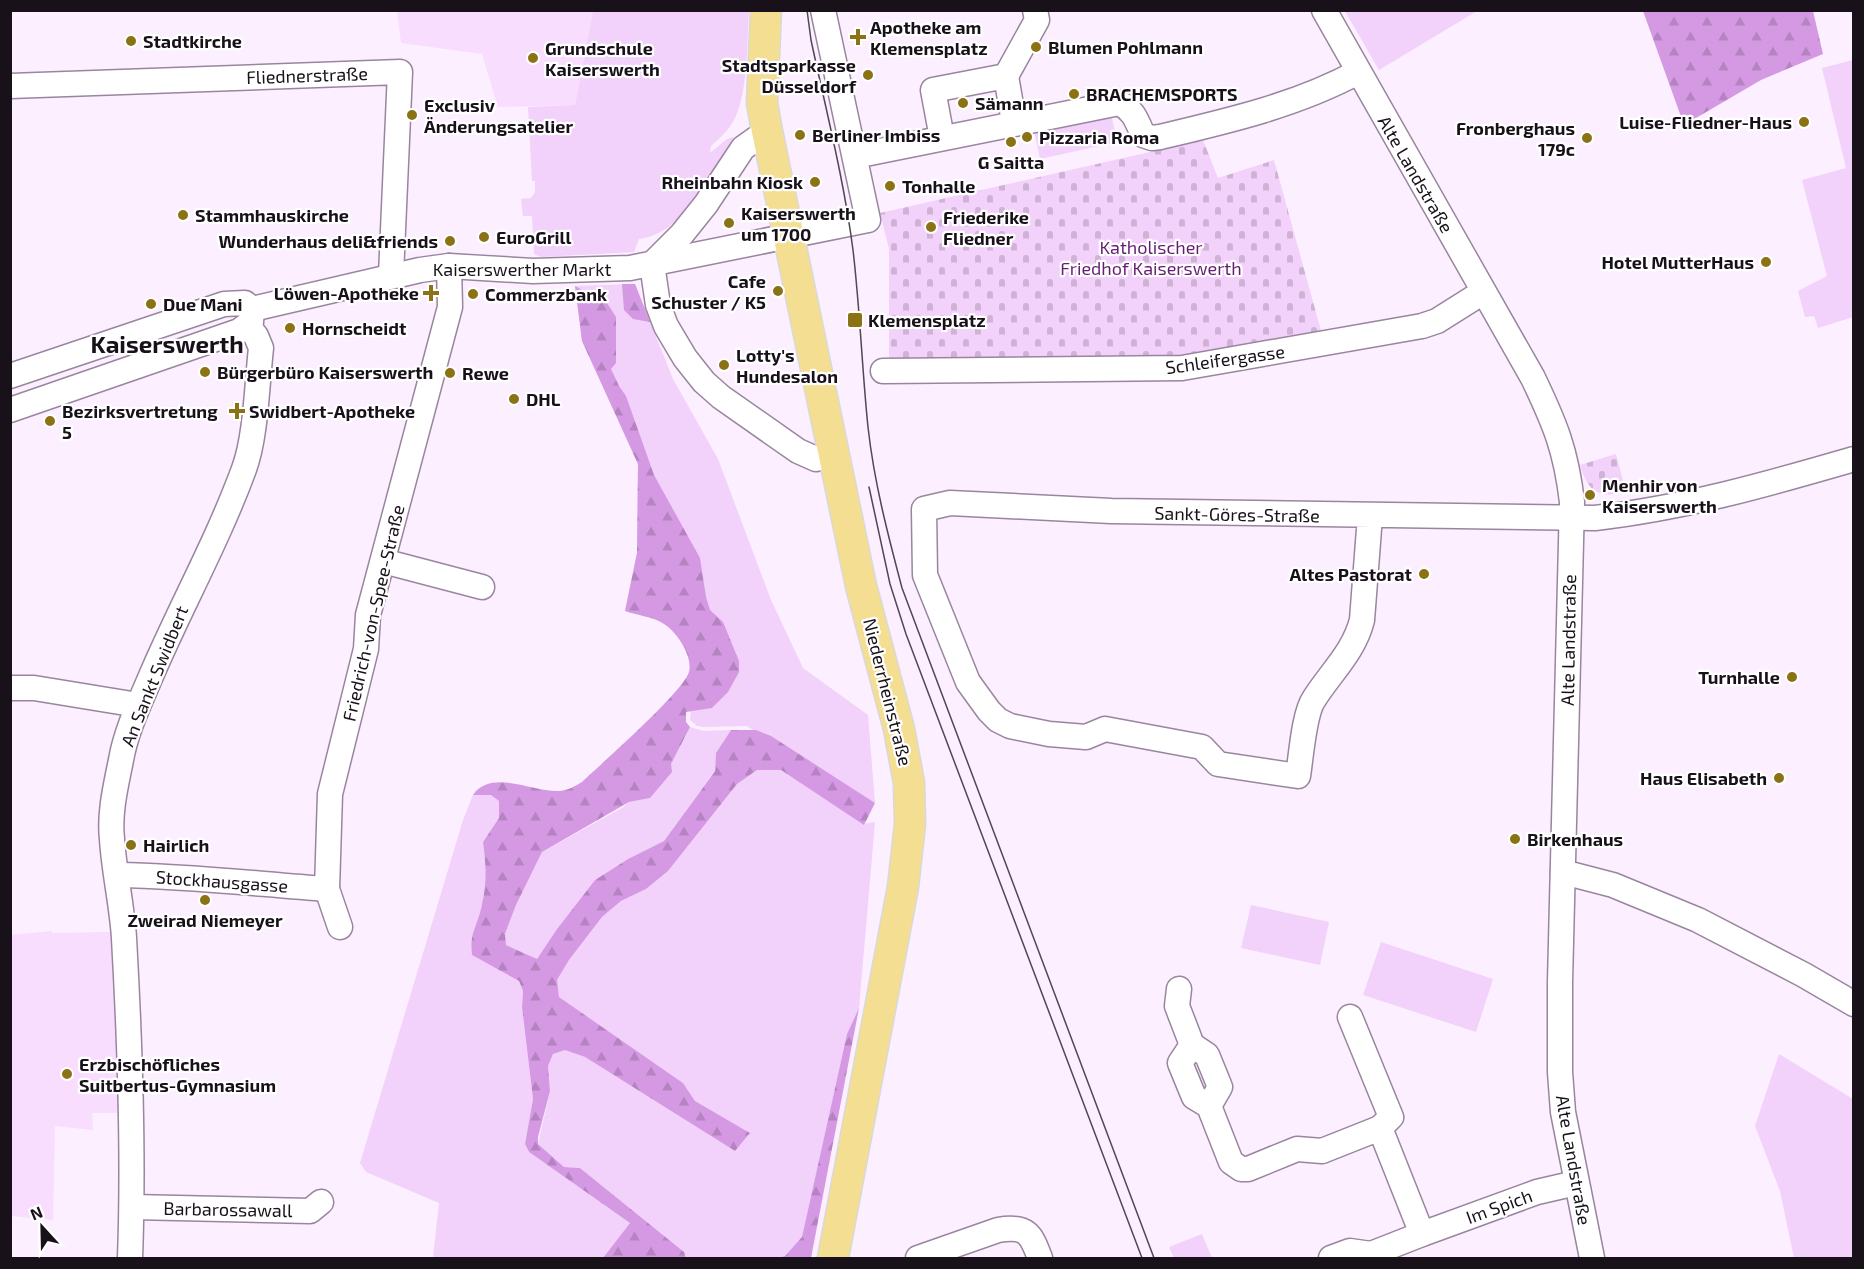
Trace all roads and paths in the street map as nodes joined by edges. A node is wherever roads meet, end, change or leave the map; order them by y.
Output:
1 (766, 10) edge
2 (824, 10) edge
3 (1324, 10) edge
4 (1036, 15) edge
5 (1358, 72) junction
6 (1006, 76) junction
7 (10, 86) edge
8 (1014, 122) junction
9 (767, 131) junction
10 (942, 138) junction
11 (855, 156) junction
12 (789, 235) junction
13 (449, 266) junction
14 (641, 266) junction
15 (391, 275) junction
16 (1483, 292) junction
17 (250, 317) junction
18 (883, 371) dead end
19 (10, 376) edge
20 (10, 410) edge
21 (825, 457) junction
22 (1854, 459) edge
23 (1370, 516) junction
24 (1571, 519) junction
25 (383, 561) junction
26 (482, 587) dead end
27 (10, 688) edge
28 (138, 705) junction
29 (1563, 872) junction
30 (117, 875) junction
31 (327, 889) junction
32 (340, 927) dead end
33 (1179, 989) dead end
34 (1854, 1004) edge
35 (1350, 1017) dead end
36 (1380, 1128) junction
37 (1576, 1183) junction
38 (321, 1202) dead end
39 (132, 1207) junction
40 (1422, 1234) junction
41 (1372, 1256) edge
42 (130, 1258) edge
43 (833, 1258) edge
44 (918, 1258) edge
45 (1040, 1258) edge
46 (1331, 1258) edge
47 (1592, 1258) edge

1 - 9 main road, Niederrheinstraße
2 - 11 street
3 - 5 street, Alte Landstraße
4 - 6 street
5 - 8 street
5 - 16 street, Alte Landstraße
6 - 8 street
6 - 10 street
7 - 15 street, Fliednerstraße
8 - 10 street
9 - 12 main road, Niederrheinstraße
9 - 14 street
10 - 11 street
11 - 12 street
12 - 14 street
12 - 21 main road, Niederrheinstraße
13 - 14 street, Kaiserswerther Markt
13 - 15 street, Kaiserswerther Markt
13 - 25 street, Friedrich-von-Spee-Straße
14 - 21 street
15 - 17 street, Kaiserswerther Markt
16 - 18 street, Schleifergasse
16 - 24 street, Alte Landstraße
17 - 19 street, Kaiserswerther Markt
17 - 20 street, Kaiserswerther Markt
17 - 28 street, An Sankt Swidbert
21 - 43 main road, Niederrheinstraße
22 - 24 street, Sankt-Göres-Straße
23 - 23 street, Sankt-Göres-Straße
23 - 24 street, Sankt-Göres-Straße
24 - 29 street, Alte Landstraße
25 - 26 street
25 - 31 street, Friedrich-von-Spee-Straße
27 - 28 street
28 - 30 street, An Sankt Swidbert
29 - 34 street
29 - 37 street, Alte Landstraße
30 - 31 street, Stockhausgasse
30 - 39 street, An Sankt Swidbert
31 - 32 street, Friedrich-von-Spee-Straße
33 - 36 street
35 - 36 street
36 - 40 street
37 - 40 street, Im Spich
37 - 47 street, Alte Landstraße
38 - 39 street, Barbarossawall
39 - 42 street, An Sankt Swidbert
40 - 41 street, Im Spich
41 - 46 street, Im Spich
44 - 45 street

